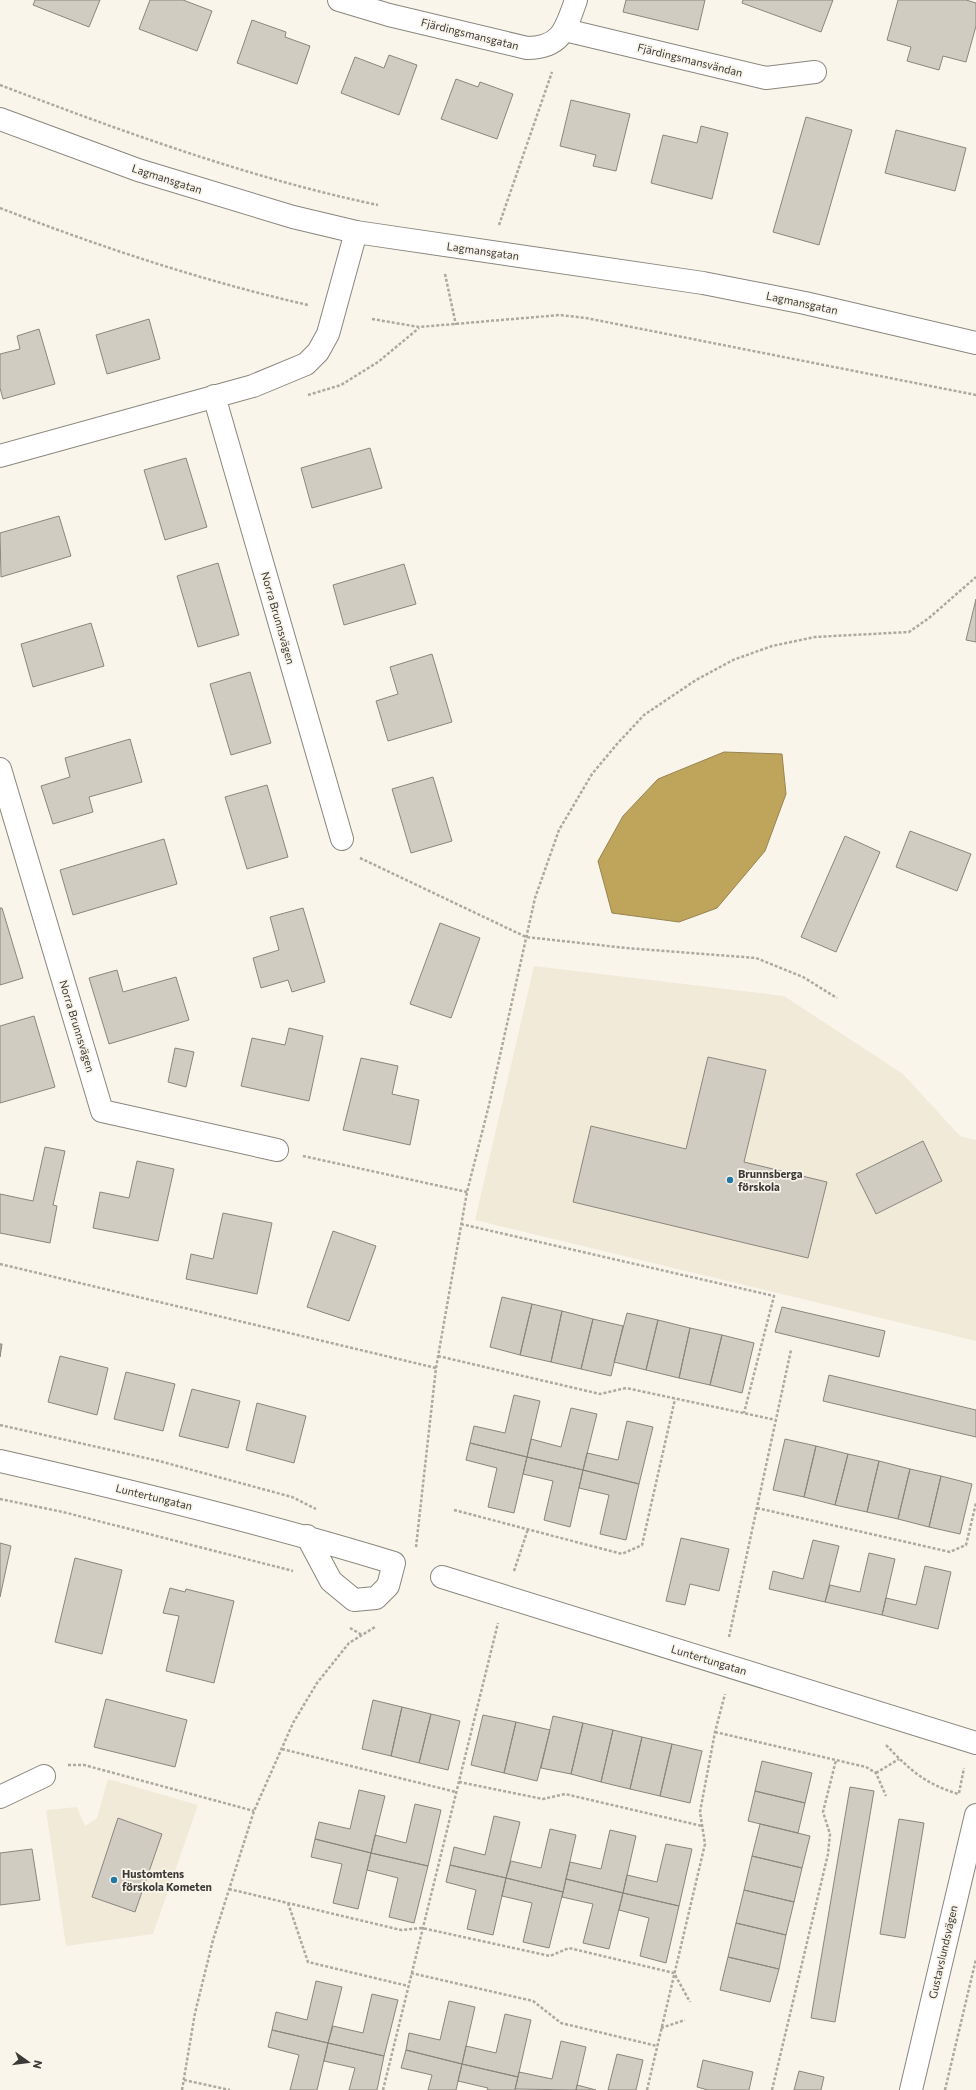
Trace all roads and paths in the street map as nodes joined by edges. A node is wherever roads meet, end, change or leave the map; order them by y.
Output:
1 (339, 0) edge
2 (576, 0) edge
3 (557, 37) junction
4 (815, 72) dead end
5 (0, 85) edge
6 (0, 118) edge
7 (386, 207) dead end
8 (0, 208) edge
9 (491, 225) dead end
10 (356, 232) junction
11 (445, 274) dead end
12 (308, 305) dead end
13 (372, 319) dead end
14 (456, 325) junction
15 (976, 343) edge
16 (976, 395) edge
17 (214, 396) junction
18 (0, 456) edge
19 (976, 577) edge
20 (0, 769) edge
21 (342, 839) joint
22 (526, 937) junction
23 (837, 998) dead end
24 (277, 1150) joint
25 (467, 1192) junction
26 (461, 1224) junction
27 (0, 1264) edge
28 (791, 1350) dead end
29 (438, 1356) junction
30 (436, 1368) junction
31 (676, 1398) junction
32 (744, 1413) junction
33 (776, 1420) junction
34 (0, 1425) edge
35 (0, 1461) edge
36 (0, 1499) edge
37 (976, 1503) edge
38 (757, 1508) junction
39 (317, 1509) dead end
40 (454, 1510) dead end
41 (528, 1529) junction
42 (307, 1536) dead end
43 (408, 1546) dead end
44 (297, 1572) dead end
45 (442, 1577) dead end
46 (505, 1596) junction
47 (344, 1624) dead end
48 (380, 1624) dead end
49 (362, 1635) junction
50 (728, 1666) junction
51 (868, 1710) junction
52 (715, 1732) junction
53 (976, 1743) edge
54 (281, 1749) junction
55 (900, 1759) junction
56 (836, 1760) junction
57 (876, 1773) junction
58 (44, 1776) joint
59 (459, 1782) junction
60 (456, 1792) junction
61 (886, 1796) dead end
62 (964, 1796) dead end
63 (0, 1797) edge
64 (254, 1810) junction
65 (976, 1815) edge
66 (702, 1826) junction
67 (229, 1889) junction
68 (288, 1903) junction
69 (422, 1928) junction
70 (976, 1959) edge
71 (411, 1973) junction
72 (674, 1973) junction
73 (408, 1986) junction
74 (690, 2002) dead end
75 (685, 2020) dead end
76 (661, 2028) junction
77 (657, 2046) junction
78 (184, 2080) junction
79 (182, 2090) edge
80 (230, 2090) edge
81 (383, 2090) edge
82 (647, 2090) edge
83 (772, 2090) edge
84 (911, 2090) edge
85 (945, 2090) edge

1 - 3 street, Fjärdingsmansgatan
2 - 3 street
3 - 4 street, Fjärdingsmansvändan
3 - 9 path
5 - 7 path
6 - 10 street, Lagmansgatan
8 - 12 path
10 - 15 street, Lagmansgatan
10 - 17 street
11 - 14 path
13 - 14 path
14 - 16 path
17 - 18 street
17 - 21 street, Norra Brunnsvägen
19 - 22 path
20 - 24 street, Norra Brunnsvägen
21 - 22 path
22 - 23 path
22 - 25 path
24 - 25 path
25 - 26 path
26 - 29 path
26 - 32 path
27 - 30 path
28 - 33 path
29 - 30 path
29 - 31 path
30 - 43 path
31 - 32 path
31 - 41 path
32 - 33 path
33 - 38 path
34 - 39 path
35 - 42 street, Luntertungatan
36 - 44 path
37 - 38 path
38 - 50 path
40 - 41 path
41 - 46 path
45 - 46 street, Luntertungatan
46 - 50 street, Luntertungatan
46 - 59 path
47 - 49 path
48 - 49 path
49 - 54 path
50 - 51 street, Luntertungatan
50 - 52 path
51 - 53 street, Luntertungatan
51 - 55 path
52 - 56 path
52 - 66 path
54 - 60 path
54 - 64 path
55 - 57 path
55 - 62 path
56 - 57 path
56 - 83 path
57 - 61 path
58 - 63 street
58 - 64 path
59 - 60 path
59 - 66 path
60 - 69 path
64 - 67 path
65 - 84 street, Gustavslundsvägen
66 - 72 path
67 - 68 path
67 - 78 path
68 - 69 path
68 - 73 path
69 - 71 path
69 - 72 path
70 - 85 path
71 - 73 path
71 - 77 path
72 - 74 path
72 - 76 path
73 - 81 path
75 - 76 path
76 - 77 path
77 - 82 path
78 - 79 path
78 - 80 path

